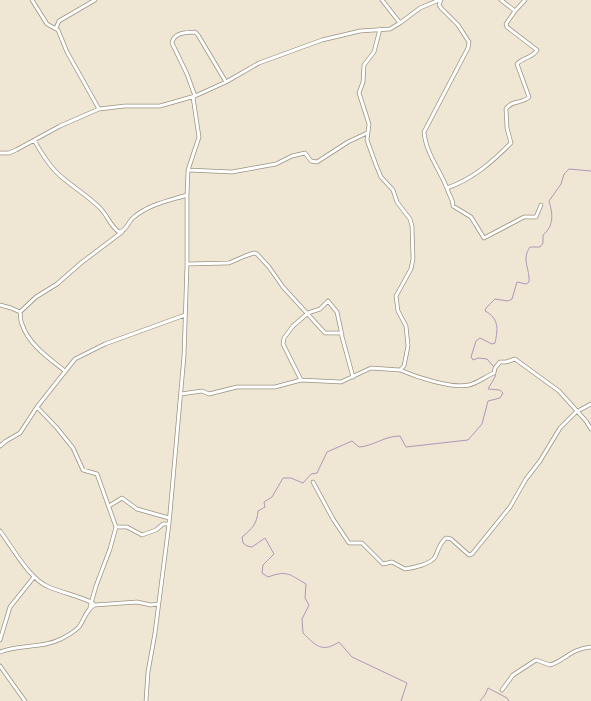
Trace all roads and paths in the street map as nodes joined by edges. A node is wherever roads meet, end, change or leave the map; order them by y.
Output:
1 (32, 0) edge
2 (95, 0) edge
3 (382, 0) edge
4 (440, 0) edge
5 (502, 0) edge
6 (525, 0) edge
7 (515, 11) junction
8 (400, 23) junction
9 (56, 28) junction
10 (380, 30) junction
11 (226, 82) junction
12 (194, 96) junction
13 (99, 109) junction
14 (367, 133) junction
15 (34, 140) junction
16 (1, 153) edge
17 (188, 170) junction
18 (447, 188) junction
19 (187, 195) junction
20 (541, 205) dead end
21 (122, 232) junction
22 (187, 264) junction
23 (0, 306) edge
24 (20, 312) junction
25 (308, 313) junction
26 (185, 315) junction
27 (342, 335) junction
28 (400, 370) junction
29 (65, 371) junction
30 (353, 377) junction
31 (301, 380) junction
32 (181, 394) junction
33 (591, 404) edge
34 (37, 407) junction
35 (576, 412) junction
36 (591, 429) edge
37 (0, 446) edge
38 (313, 482) dead end
39 (109, 506) junction
40 (169, 518) junction
41 (169, 524) junction
42 (116, 526) junction
43 (0, 531) edge
44 (34, 577) junction
45 (92, 602) junction
46 (158, 604) junction
47 (95, 605) junction
48 (90, 607) junction
49 (0, 640) edge
50 (591, 647) edge
51 (0, 652) edge
52 (0, 666) edge
53 (502, 690) dead end
54 (145, 700) edge
55 (25, 701) edge

1 - 9 street
2 - 9 street
3 - 8 street
4 - 8 street
4 - 18 street
5 - 7 street
6 - 7 street
7 - 18 street
8 - 10 street
9 - 13 street
10 - 11 street
10 - 14 street
11 - 12 street
11 - 12 street
12 - 13 street
12 - 17 street
13 - 15 street
14 - 17 street
14 - 28 street
15 - 16 street
15 - 21 street
17 - 19 street
18 - 20 street
19 - 21 street
19 - 22 street
21 - 24 street
22 - 25 street
22 - 26 street
23 - 24 street
24 - 29 street
25 - 27 street
25 - 27 street
25 - 31 street
26 - 29 street
26 - 32 street
27 - 30 street
28 - 30 street
28 - 35 street
29 - 34 street
30 - 31 street
31 - 32 street
32 - 40 street
33 - 35 street
34 - 37 street
34 - 39 street
35 - 36 street
35 - 38 street
39 - 40 street
39 - 42 street
40 - 41 street
41 - 42 street
41 - 46 street
42 - 45 street
43 - 44 street
44 - 45 street
44 - 49 street
45 - 47 street
45 - 48 street
46 - 47 street
46 - 54 street
47 - 48 street
48 - 51 street
50 - 53 street
52 - 55 street

